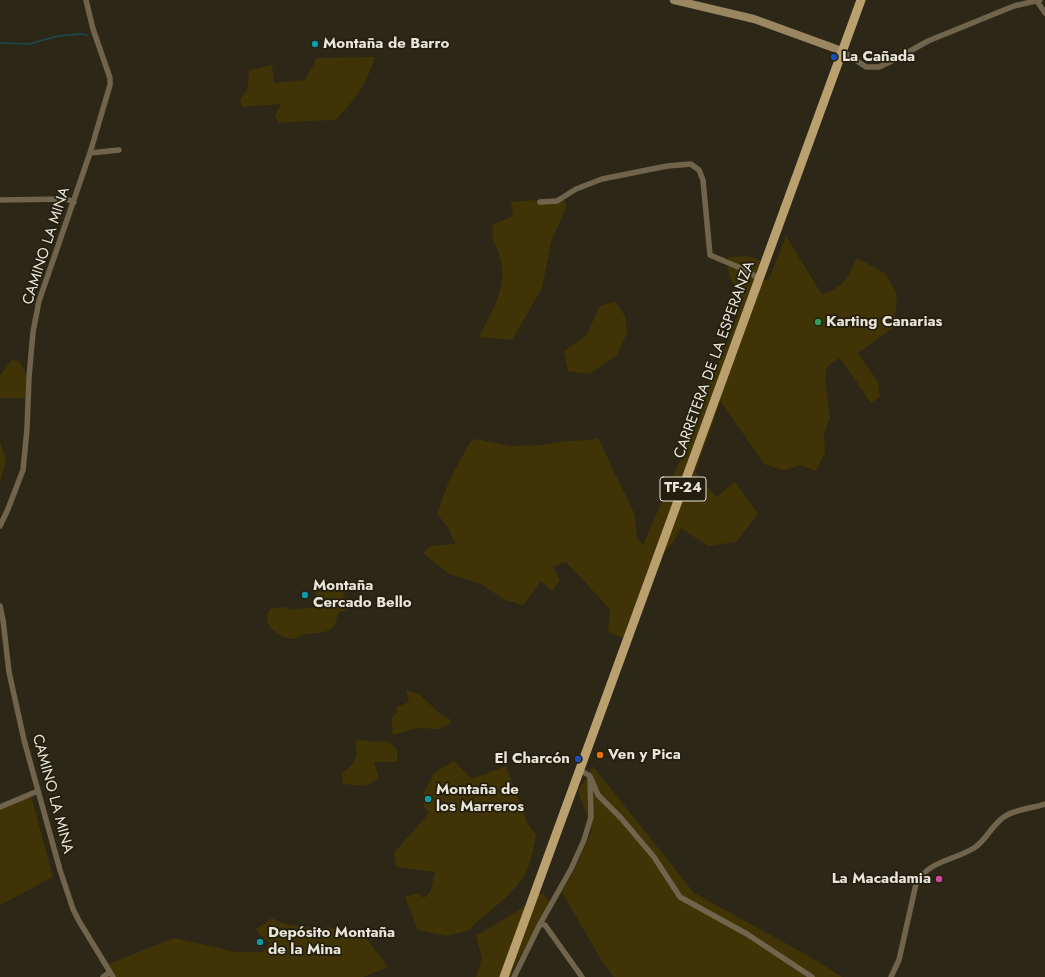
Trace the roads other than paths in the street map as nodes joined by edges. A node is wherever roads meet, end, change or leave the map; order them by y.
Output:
1 (86, 0) edge
2 (674, 0) edge
3 (861, 0) edge
4 (1037, 0) edge
5 (1040, 0) edge
6 (1045, 13) edge
7 (842, 51) junction
8 (119, 150) dead end
9 (90, 154) junction
10 (0, 200) edge
11 (74, 202) junction
12 (540, 202) dead end
13 (759, 280) junction
14 (0, 526) edge
15 (0, 606) edge
16 (580, 770) junction
17 (590, 776) junction
18 (38, 791) junction
19 (1045, 804) edge
20 (0, 807) edge
21 (540, 924) junction
22 (112, 974) edge
23 (103, 977) edge
24 (504, 977) edge
25 (514, 977) edge
26 (582, 977) edge
27 (812, 977) edge
28 (891, 977) edge

1 - 9 street, CAMINO LA MINA
2 - 7 main road
3 - 7 main road, CARRETERA DE LA ESPERANZA / TF-24
4 - 5 street
4 - 6 street
4 - 7 street
7 - 13 main road, CARRETERA DE LA ESPERANZA / TF-24
8 - 9 street
9 - 11 street, CAMINO LA MINA
10 - 11 street
11 - 14 street, CAMINO LA MINA
12 - 13 street
13 - 16 main road, CARRETERA DE LA ESPERANZA / TF-24
15 - 18 street, CAMINO LA MINA
16 - 17 street
16 - 24 main road, CARRETERA DE LA ESPERANZA / TF-24
17 - 21 street
17 - 27 street
18 - 20 street
18 - 22 street, CAMINO LA MINA
19 - 28 street
21 - 25 street
21 - 26 street
22 - 23 street

